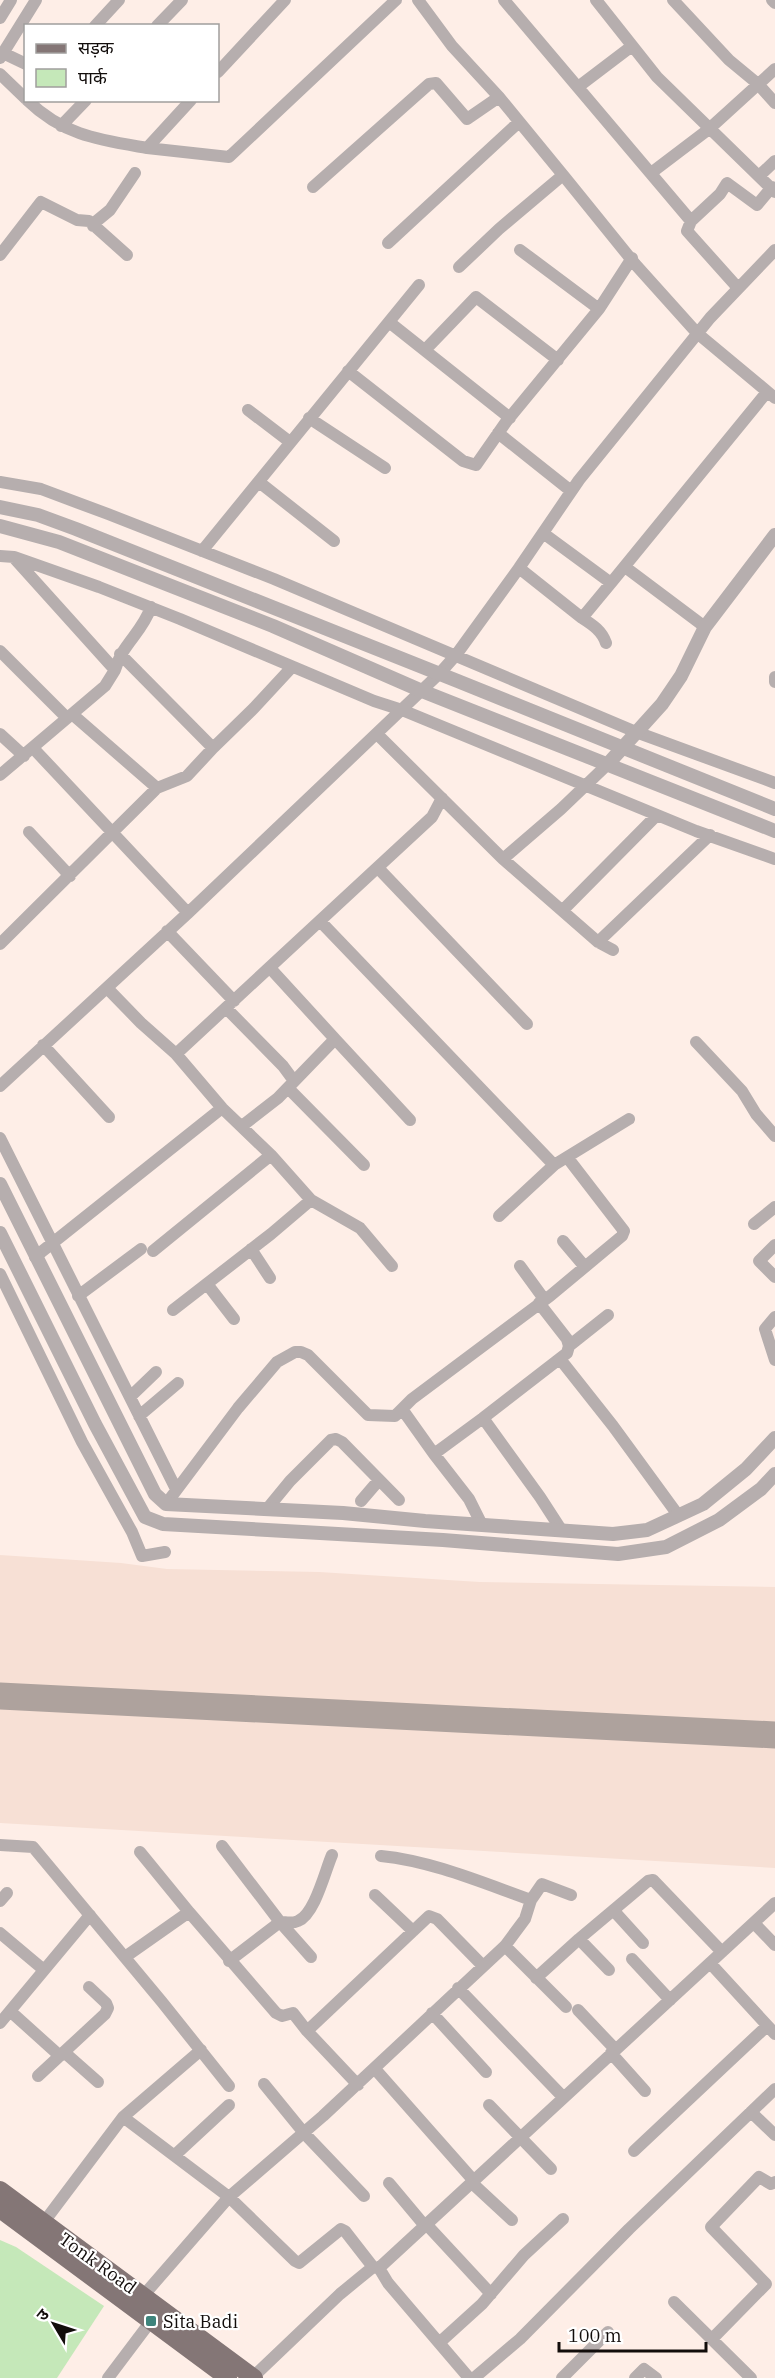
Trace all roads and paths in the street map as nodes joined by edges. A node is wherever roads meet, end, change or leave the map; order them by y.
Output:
1 (11, 0) edge
2 (36, 0) edge
3 (119, 0) edge
4 (182, 0) edge
5 (285, 0) edge
6 (396, 0) edge
7 (418, 0) edge
8 (504, 0) edge
9 (596, 0) edge
10 (673, 0) edge
11 (0, 18) edge
12 (97, 24) edge
13 (159, 24) edge
14 (632, 46) junction
15 (1, 55) edge
16 (24, 63) edge
17 (775, 69) edge
18 (219, 71) edge
19 (0, 74) edge
20 (758, 84) junction
21 (578, 87) junction
22 (24, 98) edge
23 (499, 98) junction
24 (29, 102) edge
25 (84, 102) edge
26 (189, 102) edge
27 (775, 102) edge
28 (519, 122) junction
29 (61, 126) junction
30 (710, 129) junction
31 (147, 148) junction
32 (775, 161) edge
33 (135, 173) dead end
34 (651, 173) junction
35 (563, 175) junction
36 (759, 176) junction
37 (313, 187) dead end
38 (773, 189) edge
39 (691, 221) junction
40 (93, 226) junction
41 (388, 243) dead end
42 (520, 250) dead end
43 (775, 250) edge
44 (0, 255) edge
45 (127, 255) dead end
46 (632, 258) junction
47 (459, 267) dead end
48 (419, 285) dead end
49 (738, 288) junction
50 (599, 309) junction
51 (389, 322) junction
52 (697, 333) junction
53 (425, 350) junction
54 (558, 360) junction
55 (348, 371) junction
56 (771, 395) edge
57 (248, 410) dead end
58 (309, 418) junction
59 (510, 418) junction
60 (498, 433) junction
61 (290, 442) junction
62 (385, 468) dead end
63 (0, 482) edge
64 (259, 482) junction
65 (571, 491) junction
66 (0, 507) edge
67 (0, 526) edge
68 (543, 533) junction
69 (775, 535) edge
70 (334, 541) dead end
71 (202, 551) junction
72 (0, 556) edge
73 (14, 557) junction
74 (625, 567) junction
75 (519, 568) junction
76 (611, 583) junction
77 (151, 607) junction
78 (582, 618) junction
79 (705, 627) junction
80 (606, 643) dead end
81 (0, 651) edge
82 (120, 654) junction
83 (456, 655) junction
84 (292, 667) junction
85 (115, 670) junction
86 (440, 673) junction
87 (422, 691) junction
88 (402, 710) junction
89 (69, 716) junction
90 (636, 732) junction
91 (0, 734) edge
92 (377, 734) junction
93 (213, 748) junction
94 (622, 749) junction
95 (28, 752) junction
96 (607, 765) junction
97 (0, 775) edge
98 (775, 783) edge
99 (585, 785) junction
100 (157, 788) junction
101 (442, 798) junction
102 (775, 809) edge
103 (657, 815) junction
104 (29, 831) dead end
105 (775, 831) edge
106 (114, 833) junction
107 (710, 836) junction
108 (503, 859) junction
109 (775, 859) edge
110 (378, 868) junction
111 (70, 876) junction
112 (563, 910) junction
113 (188, 913) junction
114 (320, 921) junction
115 (167, 932) junction
116 (598, 942) junction
117 (0, 944) edge
118 (614, 950) dead end
119 (270, 968) junction
120 (107, 988) junction
121 (230, 1004) junction
122 (527, 1024) dead end
123 (335, 1039) junction
124 (696, 1042) dead end
125 (43, 1046) junction
126 (176, 1054) junction
127 (291, 1084) junction
128 (0, 1086) edge
129 (222, 1108) junction
130 (110, 1117) dead end
131 (410, 1119) dead end
132 (629, 1119) dead end
133 (242, 1126) junction
134 (775, 1136) edge
135 (0, 1138) edge
136 (271, 1155) junction
137 (567, 1157) junction
138 (364, 1165) dead end
139 (554, 1165) junction
140 (0, 1184) edge
141 (311, 1200) junction
142 (775, 1207) edge
143 (499, 1216) dead end
144 (754, 1224) dead end
145 (0, 1233) edge
146 (563, 1241) dead end
147 (52, 1244) junction
148 (775, 1245) edge
149 (251, 1249) junction
150 (35, 1257) junction
151 (392, 1266) dead end
152 (520, 1266) dead end
153 (585, 1267) junction
154 (0, 1274) edge
155 (775, 1277) edge
156 (270, 1278) dead end
157 (207, 1284) junction
158 (78, 1296) junction
159 (541, 1301) junction
160 (173, 1310) dead end
161 (608, 1316) dead end
162 (775, 1317) edge
163 (234, 1319) dead end
164 (569, 1346) junction
165 (560, 1359) junction
166 (775, 1360) edge
167 (156, 1372) dead end
168 (178, 1383) dead end
169 (130, 1397) junction
170 (402, 1409) junction
171 (140, 1416) junction
172 (483, 1418) junction
173 (775, 1438) edge
174 (434, 1454) junction
175 (775, 1474) edge
176 (379, 1480) junction
177 (176, 1489) junction
178 (399, 1500) dead end
179 (361, 1501) dead end
180 (166, 1504) junction
181 (267, 1509) junction
182 (678, 1515) junction
183 (163, 1524) junction
184 (482, 1525) junction
185 (562, 1531) junction
186 (165, 1552) dead end
187 (0, 1845) edge
188 (222, 1846) dead end
189 (140, 1852) dead end
190 (332, 1855) dead end
191 (381, 1856) dead end
192 (375, 1895) dead end
193 (571, 1895) dead end
194 (531, 1900) junction
195 (775, 1903) edge
196 (614, 1911) junction
197 (189, 1912) junction
198 (90, 1915) junction
199 (280, 1922) junction
200 (754, 1923) junction
201 (413, 1931) junction
202 (0, 1933) edge
203 (579, 1940) junction
204 (643, 1943) dead end
205 (775, 1945) edge
206 (505, 1946) junction
207 (722, 1952) junction
208 (311, 1956) dead end
209 (125, 1957) junction
210 (632, 1959) dead end
211 (229, 1961) junction
212 (710, 1963) junction
213 (483, 1966) junction
214 (44, 1970) junction
215 (609, 1970) dead end
216 (536, 1978) junction
217 (89, 1988) dead end
218 (458, 1988) junction
219 (670, 2000) junction
220 (10, 2011) junction
221 (432, 2013) junction
222 (0, 2023) edge
223 (771, 2030) edge
224 (307, 2031) junction
225 (201, 2050) junction
226 (613, 2051) junction
227 (62, 2054) junction
228 (375, 2069) junction
229 (486, 2072) dead end
230 (38, 2076) dead end
231 (98, 2082) dead end
232 (264, 2084) dead end
233 (358, 2085) junction
234 (229, 2086) dead end
235 (775, 2090) edge
236 (645, 2091) dead end
237 (563, 2097) junction
238 (489, 2104) dead end
239 (229, 2105) dead end
240 (751, 2112) junction
241 (123, 2117) junction
242 (304, 2133) junction
243 (775, 2135) edge
244 (520, 2136) junction
245 (634, 2151) dead end
246 (175, 2156) junction
247 (552, 2169) dead end
248 (473, 2182) junction
249 (775, 2182) edge
250 (389, 2183) dead end
251 (0, 2190) edge
252 (364, 2196) dead end
253 (229, 2197) junction
254 (0, 2209) edge
255 (563, 2219) dead end
256 (512, 2220) dead end
257 (44, 2222) junction
258 (426, 2225) junction
259 (376, 2268) junction
260 (491, 2294) junction
261 (143, 2296) junction
262 (674, 2302) dead end
263 (155, 2315) junction
264 (608, 2332) dead end
265 (712, 2339) junction
266 (438, 2343) junction
267 (108, 2378) edge
268 (228, 2378) edge
269 (254, 2378) edge
270 (471, 2378) edge
271 (562, 2378) edge
272 (635, 2378) edge
273 (656, 2378) edge
274 (751, 2378) edge

1 - 11 street
2 - 15 street
3 - 12 street
4 - 13 street
5 - 18 street
6 - 31 street
7 - 23 street
8 - 21 street
9 - 14 street
10 - 20 street
14 - 21 street
14 - 30 street
15 - 16 street
17 - 20 street
19 - 22 street
20 - 27 street
20 - 30 street
21 - 34 street
23 - 28 street
23 - 37 street
24 - 29 street
25 - 29 street
26 - 31 street
28 - 35 street
28 - 41 street
29 - 31 street
30 - 34 street
30 - 36 street
32 - 36 street
33 - 40 street
34 - 39 street
35 - 46 street
35 - 47 street
36 - 38 street
38 - 39 street
39 - 49 street
40 - 44 street
40 - 45 street
42 - 50 street
43 - 49 street
46 - 50 street
46 - 52 street
48 - 51 street
49 - 52 street
50 - 54 street
51 - 53 street
51 - 55 street
52 - 56 street
52 - 65 street
53 - 54 street
53 - 59 street
54 - 59 street
55 - 58 street
55 - 60 street
56 - 74 street
57 - 61 street
58 - 61 street
58 - 62 street
59 - 60 street
60 - 65 street
61 - 64 street
63 - 71 street
64 - 70 street
64 - 71 street
65 - 68 street
66 - 86 street
67 - 87 street
68 - 75 street
68 - 76 street
69 - 79 street
71 - 83 street
72 - 73 street
73 - 77 street
73 - 85 street
74 - 76 street
74 - 79 street
75 - 78 street
75 - 83 street
76 - 78 street
77 - 82 street
77 - 84 street
78 - 80 street
79 - 90 street
81 - 89 street
82 - 85 street
82 - 93 street
83 - 86 street
83 - 90 street
84 - 88 street
84 - 93 street
85 - 89 street
86 - 87 street
86 - 94 street
87 - 88 street
87 - 96 street
88 - 92 street
88 - 99 street
89 - 95 street
89 - 100 street
90 - 94 street
90 - 98 street
91 - 95 street
92 - 101 street
92 - 113 street
93 - 100 street
94 - 96 street
94 - 102 street
95 - 97 street
95 - 106 street
96 - 99 street
96 - 105 street
99 - 103 street
99 - 108 street
100 - 106 street
101 - 108 street
101 - 110 street
103 - 107 street
103 - 112 street
104 - 111 street
106 - 111 street
106 - 113 street
107 - 109 street
107 - 116 street
108 - 112 street
110 - 114 street
110 - 122 street
111 - 117 street
112 - 116 street
113 - 115 street
114 - 119 street
114 - 139 street
115 - 120 street
115 - 121 street
116 - 118 street
119 - 121 street
119 - 123 street
120 - 125 street
120 - 126 street
121 - 126 street
121 - 127 street
123 - 127 street
123 - 131 street
124 - 134 street
125 - 128 street
125 - 130 street
126 - 129 street
127 - 133 street
127 - 138 street
129 - 133 street
129 - 147 street
132 - 137 street
133 - 136 street
135 - 147 street
136 - 141 street
136 - 158 street
137 - 139 street
137 - 153 street
139 - 143 street
140 - 150 street
141 - 149 street
141 - 151 street
142 - 144 street
145 - 183 street
146 - 153 street
147 - 150 street
147 - 158 street
148 - 155 street
149 - 156 street
149 - 157 street
150 - 180 street
152 - 159 street
153 - 159 street
154 - 186 street
157 - 160 street
157 - 163 street
158 - 169 street
159 - 164 street
159 - 170 street
161 - 164 street
162 - 166 street
164 - 165 street
165 - 172 street
165 - 182 street
167 - 169 street
168 - 171 street
169 - 171 street
170 - 174 street
170 - 177 street
171 - 177 street
172 - 174 street
172 - 185 street
173 - 182 street
174 - 184 street
175 - 183 street
176 - 178 street
176 - 179 street
176 - 181 street
177 - 180 street
180 - 181 street
180 - 183 street
181 - 184 street
182 - 185 street
184 - 185 street
187 - 198 street
188 - 199 street
189 - 197 street
190 - 199 street
191 - 194 street
192 - 201 street
193 - 194 street
194 - 206 street
195 - 200 street
196 - 203 street
196 - 204 street
196 - 207 street
197 - 209 street
197 - 211 street
198 - 209 street
198 - 214 street
199 - 208 street
199 - 211 street
200 - 205 street
200 - 207 street
201 - 213 street
201 - 224 street
202 - 214 street
203 - 215 street
203 - 216 street
206 - 213 street
206 - 216 street
207 - 212 street
209 - 225 street
210 - 219 street
211 - 224 street
212 - 219 street
212 - 223 street
213 - 218 street
214 - 220 street
216 - 226 street
217 - 227 street
218 - 221 street
218 - 237 street
219 - 226 street
220 - 222 street
220 - 227 street
221 - 228 street
221 - 229 street
223 - 245 street
224 - 233 street
225 - 234 street
225 - 241 street
226 - 236 street
226 - 237 street
227 - 230 street
227 - 231 street
228 - 233 street
228 - 248 street
232 - 242 street
233 - 242 street
235 - 240 street
237 - 244 street
238 - 244 street
239 - 246 street
240 - 243 street
240 - 270 street
241 - 246 street
241 - 257 street
242 - 252 street
242 - 253 street
244 - 247 street
244 - 248 street
246 - 253 street
248 - 256 street
248 - 258 street
249 - 265 street
250 - 258 street
251 - 257 main road, Tonk Road
253 - 259 street
253 - 261 street
254 - 263 main road, Tonk Road
255 - 260 street
257 - 261 main road, Tonk Road
258 - 259 street
258 - 260 street
259 - 266 street
259 - 269 street
260 - 266 street
261 - 263 main road, Tonk Road
262 - 265 street
263 - 267 street
263 - 268 main road, Tonk Road
263 - 269 main road, Tonk Road
264 - 271 street
265 - 274 street
266 - 270 street
272 - 273 street

